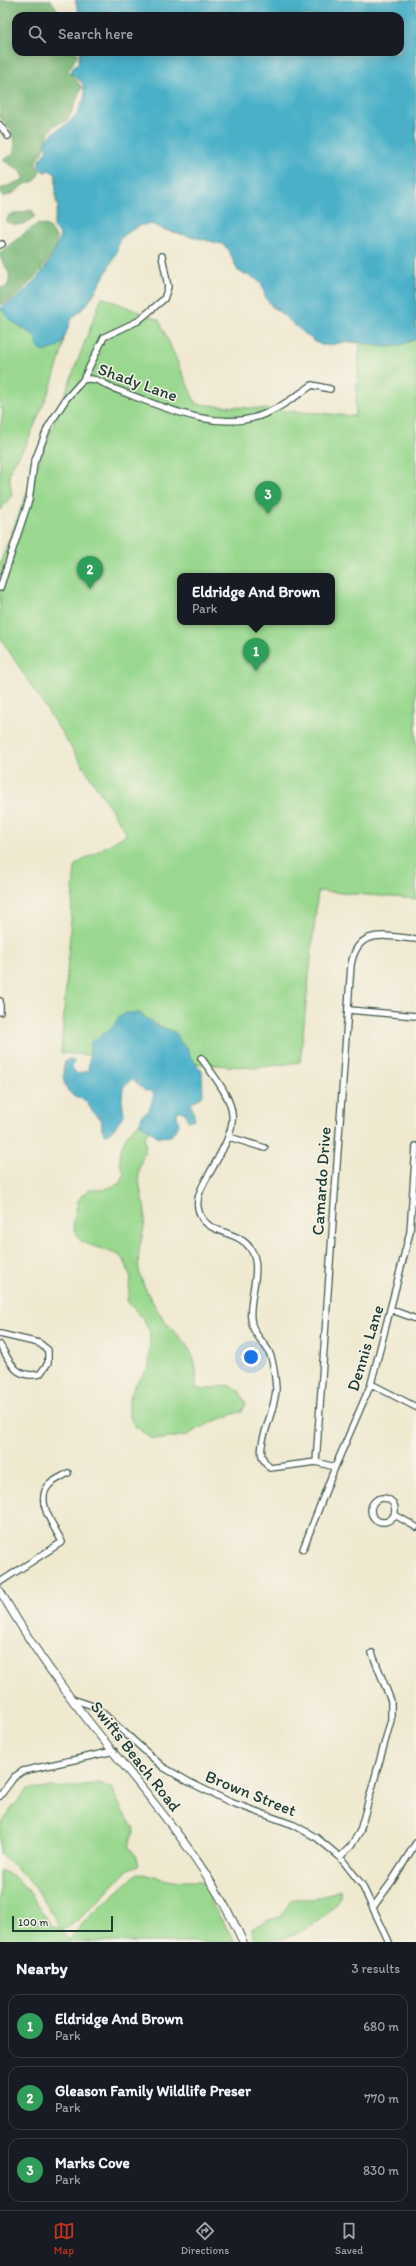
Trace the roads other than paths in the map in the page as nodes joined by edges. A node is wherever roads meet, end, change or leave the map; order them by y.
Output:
1 (0, 125) edge
2 (8, 136) dead end
3 (162, 256) dead end
4 (83, 380) junction
5 (330, 389) dead end
6 (0, 588) edge
7 (416, 939) edge
8 (0, 1001) edge
9 (349, 1010) junction
10 (0, 1012) edge
11 (416, 1016) edge
12 (201, 1058) dead end
13 (229, 1137) junction
14 (416, 1146) edge
15 (265, 1148) dead end
16 (415, 1173) edge
17 (392, 1310) junction
18 (416, 1319) edge
19 (0, 1334) edge
20 (0, 1345) edge
21 (371, 1384) junction
22 (416, 1407) edge
23 (316, 1462) junction
24 (335, 1467) junction
25 (68, 1473) dead end
26 (395, 1515) junction
27 (416, 1527) edge
28 (303, 1549) dead end
29 (0, 1582) edge
30 (0, 1591) edge
31 (372, 1653) dead end
32 (72, 1699) junction
33 (114, 1751) junction
34 (0, 1796) edge
35 (416, 1843) edge
36 (340, 1857) junction
37 (374, 1906) junction
38 (243, 1942) edge
39 (390, 1942) edge

1 - 2 street
3 - 4 street
4 - 5 street, Shady Lane
4 - 6 street, Shady Lane
7 - 9 street, Camardo Drive
8 - 10 street
9 - 11 street
9 - 23 street, Camardo Drive
12 - 13 street
13 - 15 street
13 - 23 street
14 - 16 street, Dennis Lane
16 - 17 street, Dennis Lane
17 - 18 street
17 - 21 street, Dennis Lane
19 - 20 street
21 - 22 street
21 - 24 street, Dennis Lane
23 - 24 street
24 - 28 street, Dennis Lane
25 - 29 street
26 - 26 street
26 - 27 street
30 - 32 street, Swifts Beach Road
31 - 36 street
32 - 33 street, Swifts Beach Road
32 - 36 street, Brown Street
33 - 34 street
33 - 38 street, Swifts Beach Road
35 - 37 street
36 - 37 street, Brown Street
37 - 39 street, Brown Street

